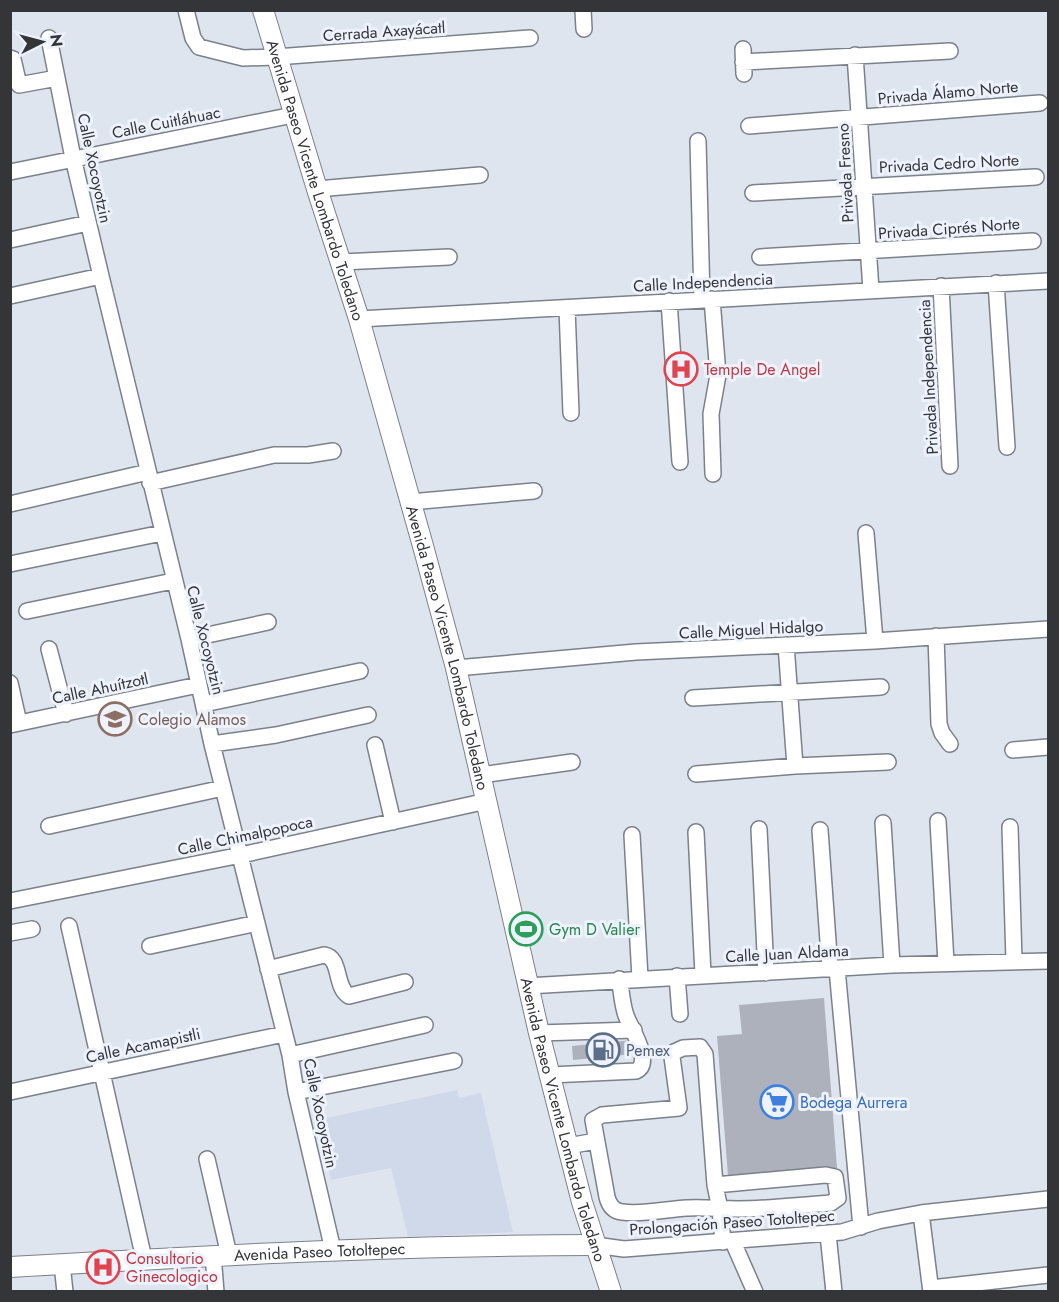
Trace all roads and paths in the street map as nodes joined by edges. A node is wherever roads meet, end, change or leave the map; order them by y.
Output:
1 (186, 10) edge
2 (263, 10) edge
3 (583, 10) edge
4 (584, 29) dead end
5 (49, 38) dead end
6 (530, 38) dead end
7 (942, 51) dead end
8 (855, 55) junction
9 (276, 57) junction
10 (10, 58) edge
11 (743, 62) dead end
12 (57, 78) junction
13 (1040, 103) dead end
14 (294, 115) junction
15 (860, 117) junction
16 (749, 127) dead end
17 (698, 141) dead end
18 (73, 159) junction
19 (10, 172) edge
20 (480, 175) dead end
21 (1037, 177) dead end
22 (863, 185) junction
23 (317, 189) junction
24 (753, 191) dead end
25 (88, 223) junction
26 (10, 240) edge
27 (1033, 241) dead end
28 (868, 252) junction
29 (449, 257) dead end
30 (760, 257) dead end
31 (341, 262) junction
32 (100, 276) junction
33 (1048, 281) edge
34 (996, 283) junction
35 (941, 286) junction
36 (871, 290) junction
37 (10, 296) edge
38 (707, 300) junction
39 (669, 301) junction
40 (567, 308) junction
41 (359, 319) junction
42 (571, 413) dead end
43 (1007, 447) dead end
44 (333, 451) dead end
45 (680, 462) dead end
46 (950, 466) dead end
47 (713, 474) dead end
48 (149, 477) junction
49 (534, 491) dead end
50 (410, 502) junction
51 (10, 504) edge
52 (866, 533) dead end
53 (162, 534) junction
54 (10, 564) edge
55 (173, 581) junction
56 (27, 611) dead end
57 (268, 622) dead end
58 (1048, 629) edge
59 (936, 636) junction
60 (189, 639) junction
61 (875, 641) junction
62 (786, 645) junction
63 (49, 650) dead end
64 (456, 668) junction
65 (360, 671) dead end
66 (10, 683) edge
67 (198, 685) junction
68 (881, 687) dead end
69 (789, 692) junction
70 (693, 698) dead end
71 (204, 704) junction
72 (66, 714) junction
73 (368, 715) dead end
74 (15, 724) edge
75 (212, 744) junction
76 (950, 744) dead end
77 (375, 745) dead end
78 (1048, 747) edge
79 (1013, 750) dead end
80 (572, 762) dead end
81 (888, 762) dead end
82 (795, 766) junction
83 (696, 774) dead end
84 (481, 775) junction
85 (223, 788) junction
86 (487, 801) junction
87 (938, 821) dead end
88 (393, 822) junction
89 (883, 823) dead end
90 (49, 826) dead end
91 (1010, 827) dead end
92 (759, 829) dead end
93 (820, 830) dead end
94 (696, 832) dead end
95 (632, 835) dead end
96 (241, 855) junction
97 (10, 901) edge
98 (256, 923) junction
99 (69, 926) dead end
100 (32, 929) dead end
101 (10, 933) edge
102 (150, 946) dead end
103 (1014, 961) junction
104 (1048, 961) edge
105 (946, 963) junction
106 (892, 965) junction
107 (268, 969) junction
108 (833, 969) junction
109 (766, 973) junction
110 (704, 975) junction
111 (677, 976) junction
112 (640, 978) junction
113 (620, 979) junction
114 (405, 982) dead end
115 (527, 986) junction
116 (680, 1014) dead end
117 (425, 1025) dead end
118 (634, 1030) junction
119 (284, 1034) junction
120 (539, 1034) junction
121 (290, 1055) junction
122 (454, 1061) dead end
123 (103, 1072) junction
124 (550, 1076) junction
125 (10, 1092) edge
126 (296, 1092) junction
127 (597, 1145) junction
128 (569, 1150) junction
129 (207, 1159) dead end
130 (1048, 1199) edge
131 (716, 1200) junction
132 (921, 1213) junction
133 (861, 1227) junction
134 (828, 1234) junction
135 (723, 1242) junction
136 (594, 1245) junction
137 (333, 1250) junction
138 (221, 1255) junction
139 (144, 1259) junction
140 (62, 1264) junction
141 (10, 1267) edge
142 (1048, 1275) edge
143 (931, 1290) edge
144 (65, 1292) edge
145 (216, 1292) edge
146 (611, 1292) edge
147 (755, 1292) edge
148 (834, 1292) edge

1 - 9 street, Cerrada Axayácatl
2 - 9 main road, Avenida Paseo Vicente Lombardo Toledano
3 - 4 street
5 - 12 street, Calle Xocoyotzin
6 - 9 street, Cerrada Axayácatl
7 - 8 street
8 - 11 street
8 - 15 street, Privada Fresno
9 - 14 main road, Avenida Paseo Vicente Lombardo Toledano
10 - 12 street
12 - 18 street, Calle Xocoyotzin
13 - 15 street, Privada Álamo Norte
14 - 18 street, Calle Cuitláhuac
14 - 23 main road, Avenida Paseo Vicente Lombardo Toledano
15 - 16 street, Privada Álamo Norte
15 - 22 street, Privada Fresno
17 - 38 street
18 - 19 street, Calle Cuitláhuac
18 - 25 street, Calle Xocoyotzin
20 - 23 street
21 - 22 street, Privada Cedro Norte
22 - 24 street, Privada Cedro Norte
22 - 28 street, Privada Fresno
23 - 31 main road, Avenida Paseo Vicente Lombardo Toledano
25 - 26 street
25 - 32 street, Calle Xocoyotzin
27 - 28 street, Privada Ciprés Norte
28 - 30 street, Privada Ciprés Norte
28 - 36 street, Privada Fresno
29 - 31 street
31 - 41 main road, Avenida Paseo Vicente Lombardo Toledano
32 - 37 street
32 - 48 street, Calle Xocoyotzin
33 - 34 street, Calle Independencia
34 - 35 street, Calle Independencia
34 - 43 street
35 - 36 street, Calle Independencia
35 - 46 street, Privada Independencia
36 - 38 street, Calle Independencia
38 - 39 street, Calle Independencia
38 - 47 street
39 - 40 street, Calle Independencia
39 - 45 street
40 - 41 street, Calle Independencia
40 - 42 street
41 - 50 main road, Avenida Paseo Vicente Lombardo Toledano
44 - 48 street
48 - 51 street
48 - 53 street, Calle Xocoyotzin
49 - 50 street
50 - 64 main road, Avenida Paseo Vicente Lombardo Toledano
52 - 61 street
53 - 54 street
53 - 55 street, Calle Xocoyotzin
55 - 56 street
55 - 60 street, Calle Xocoyotzin
57 - 60 street
58 - 59 street, Calle Miguel Hidalgo
59 - 61 street, Calle Miguel Hidalgo
59 - 76 street
60 - 67 street, Calle Xocoyotzin
61 - 62 street, Calle Miguel Hidalgo
62 - 64 street, Calle Miguel Hidalgo
62 - 69 street
63 - 72 street
64 - 84 main road, Avenida Paseo Vicente Lombardo Toledano
65 - 71 street
66 - 74 street
67 - 71 street, Calle Xocoyotzin
67 - 72 street, Calle Ahuítzotl
68 - 69 street
69 - 70 street
69 - 82 street
71 - 75 street, Calle Xocoyotzin
72 - 74 street, Calle Ahuítzotl
73 - 75 street
75 - 85 street, Calle Xocoyotzin
77 - 88 street
78 - 79 street
80 - 84 street
81 - 82 street
82 - 83 street
84 - 86 main road, Avenida Paseo Vicente Lombardo Toledano
85 - 90 street
85 - 96 street, Calle Xocoyotzin
86 - 88 street, Calle Chimalpopoca
86 - 115 main road, Avenida Paseo Vicente Lombardo Toledano
87 - 105 street
88 - 96 street, Calle Chimalpopoca
89 - 106 street
91 - 103 street
92 - 109 street
93 - 108 street
94 - 110 street
95 - 112 street
96 - 97 street, Calle Chimalpopoca
96 - 98 street, Calle Xocoyotzin
98 - 102 street
98 - 107 street, Calle Xocoyotzin
99 - 123 street
100 - 101 street
103 - 104 street, Calle Juan Aldama
103 - 105 street, Calle Juan Aldama
105 - 106 street, Calle Juan Aldama
106 - 108 street, Calle Juan Aldama
107 - 114 street
107 - 119 street, Calle Xocoyotzin
108 - 109 street, Calle Juan Aldama
108 - 133 street
109 - 110 street, Calle Juan Aldama
110 - 111 street, Calle Juan Aldama
111 - 112 street, Calle Juan Aldama
111 - 116 street
112 - 113 street, Calle Juan Aldama
113 - 115 street, Calle Juan Aldama
113 - 118 street
115 - 120 main road, Avenida Paseo Vicente Lombardo Toledano
117 - 121 street
118 - 120 street
118 - 124 street
119 - 121 street, Calle Xocoyotzin
119 - 123 street, Calle Acamapistli
120 - 124 main road, Avenida Paseo Vicente Lombardo Toledano
121 - 126 street, Calle Xocoyotzin
122 - 126 street
123 - 125 street, Calle Acamapistli
123 - 139 street
124 - 128 main road, Avenida Paseo Vicente Lombardo Toledano
126 - 137 street, Calle Xocoyotzin
127 - 128 street
127 - 131 street
127 - 131 street
128 - 136 main road, Avenida Paseo Vicente Lombardo Toledano
129 - 138 street
130 - 132 street, Prolongación Paseo Totoltepec
131 - 131 street
131 - 135 street
132 - 133 street, Prolongación Paseo Totoltepec
132 - 143 street
133 - 134 street, Prolongación Paseo Totoltepec
134 - 135 street, Prolongación Paseo Totoltepec
134 - 148 street
135 - 136 street, Prolongación Paseo Totoltepec
135 - 147 street
136 - 137 main road, Avenida Paseo Totoltepec
136 - 146 main road, Avenida Paseo Vicente Lombardo Toledano
137 - 138 main road, Avenida Paseo Totoltepec
138 - 139 main road, Avenida Paseo Totoltepec
138 - 145 street
139 - 140 main road, Avenida Paseo Totoltepec
140 - 141 main road, Avenida Paseo Totoltepec
140 - 144 street
142 - 143 street

